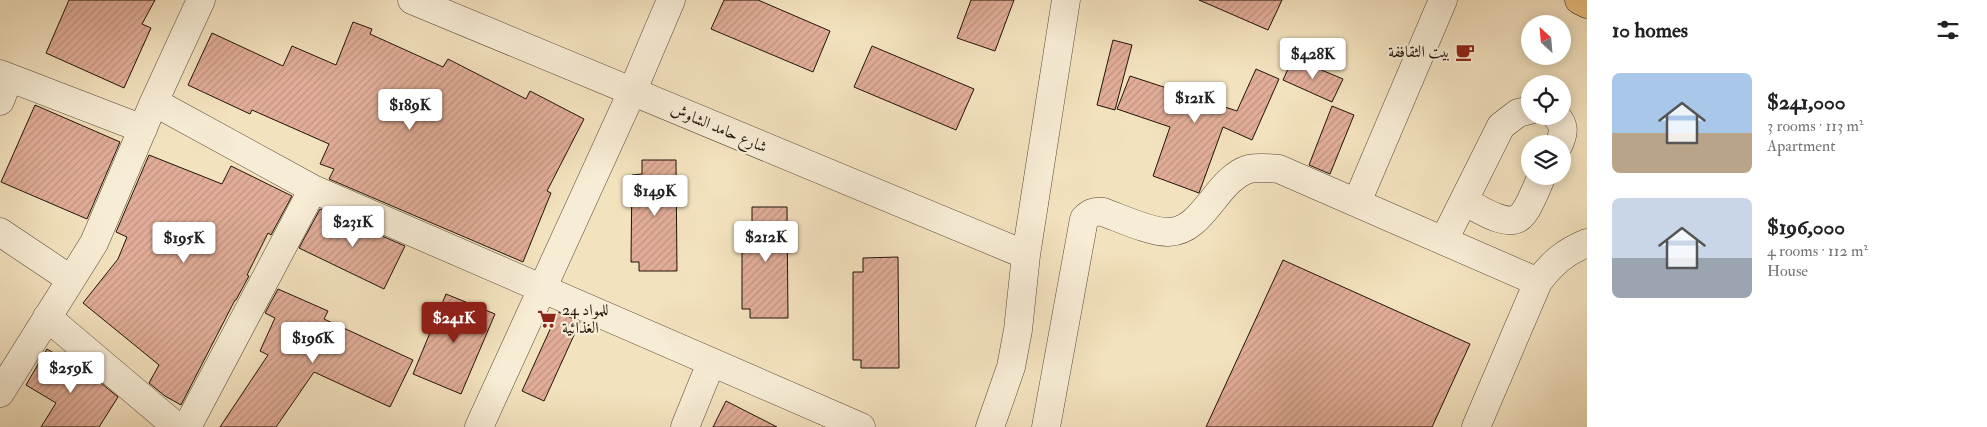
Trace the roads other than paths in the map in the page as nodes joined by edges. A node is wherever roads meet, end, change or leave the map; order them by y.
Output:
1 (201, 0) edge
2 (412, 0) edge
3 (671, 0) edge
4 (1066, 0) edge
5 (1443, 0) edge
6 (1579, 0) edge
7 (1587, 4) edge
8 (3, 84) edge
9 (632, 92) junction
10 (154, 102) junction
11 (1521, 112) edge
12 (143, 129) junction
13 (1538, 185) edge
14 (314, 189) junction
15 (1464, 201) junction
16 (1357, 202) junction
17 (0, 232) edge
18 (1444, 240) junction
19 (1587, 243) edge
20 (1026, 255) junction
21 (70, 280) junction
22 (1538, 282) junction
23 (542, 288) junction
24 (47, 317) junction
25 (711, 363) junction
26 (0, 393) edge
27 (177, 427) edge
28 (187, 427) edge
29 (478, 427) edge
30 (685, 427) edge
31 (861, 427) edge
32 (990, 427) edge
33 (1046, 427) edge
34 (1476, 427) edge

1 - 10 street
2 - 9 street, شارع حامد الشاوش
3 - 9 street
4 - 20 street
5 - 16 street
6 - 7 main road
8 - 12 street
9 - 20 street, شارع حامد الشاوش
9 - 23 street
10 - 12 street
10 - 14 street
11 - 15 street
12 - 21 street
13 - 15 street
14 - 23 street
14 - 28 street
15 - 18 street
16 - 18 street
16 - 33 street
17 - 21 street
18 - 22 street
19 - 22 street
20 - 32 street
21 - 24 street
22 - 34 street
23 - 25 street
23 - 29 street
24 - 26 street
24 - 27 street
25 - 30 street
25 - 31 street

